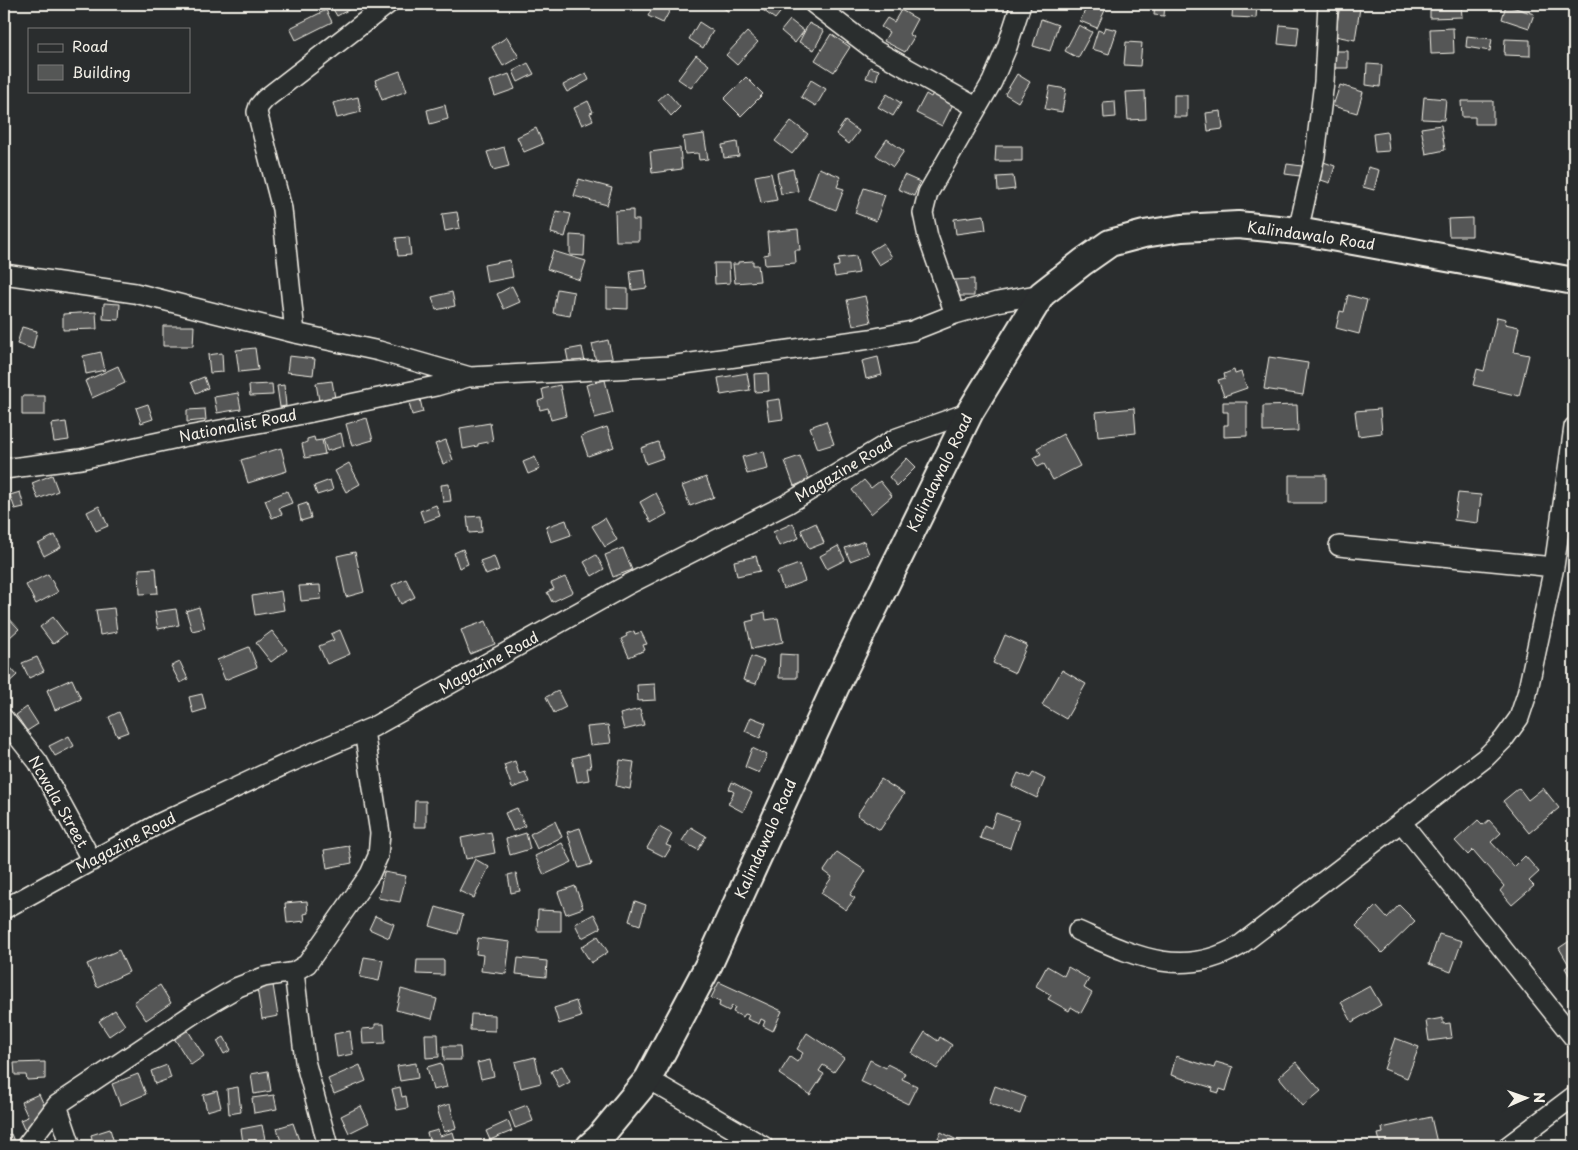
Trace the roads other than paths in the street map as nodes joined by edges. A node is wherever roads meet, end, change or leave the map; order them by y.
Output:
1 (388, 4) edge
2 (814, 4) edge
3 (1022, 4) edge
4 (1328, 4) edge
5 (976, 107) junction
6 (1298, 231) junction
7 (4, 274) edge
8 (1574, 281) edge
9 (1042, 294) junction
10 (955, 314) junction
11 (296, 333) junction
12 (470, 377) junction
13 (970, 412) junction
14 (1574, 428) edge
15 (4, 469) edge
16 (1339, 546) dead end
17 (1554, 567) junction
18 (4, 719) edge
19 (364, 731) junction
20 (1402, 823) junction
21 (92, 861) junction
22 (4, 908) edge
23 (1078, 931) dead end
24 (294, 972) junction
25 (1574, 1038) edge
26 (648, 1079) junction
27 (1574, 1096) edge
28 (58, 1105) junction
29 (26, 1146) edge
30 (70, 1146) edge
31 (328, 1146) edge
32 (590, 1146) edge
33 (763, 1146) edge
34 (1508, 1146) edge

1 - 11 street
2 - 5 street
3 - 5 street
4 - 6 street
5 - 10 street
6 - 8 street, Kalindawalo Road
6 - 9 street, Kalindawalo Road
7 - 11 street
9 - 10 street
9 - 13 street, Kalindawalo Road
10 - 12 street
11 - 12 street
12 - 15 street, Nationalist Road
13 - 19 street, Magazine Road
13 - 26 street, Kalindawalo Road
14 - 17 street
16 - 17 street
17 - 20 street
18 - 21 street, Ncwala Street
19 - 21 street, Magazine Road
19 - 24 street
20 - 23 street
20 - 25 street
21 - 22 street, Magazine Road
24 - 28 street
24 - 31 street
26 - 32 street, Kalindawalo Road
26 - 33 street
27 - 34 street
28 - 29 street
28 - 30 street

